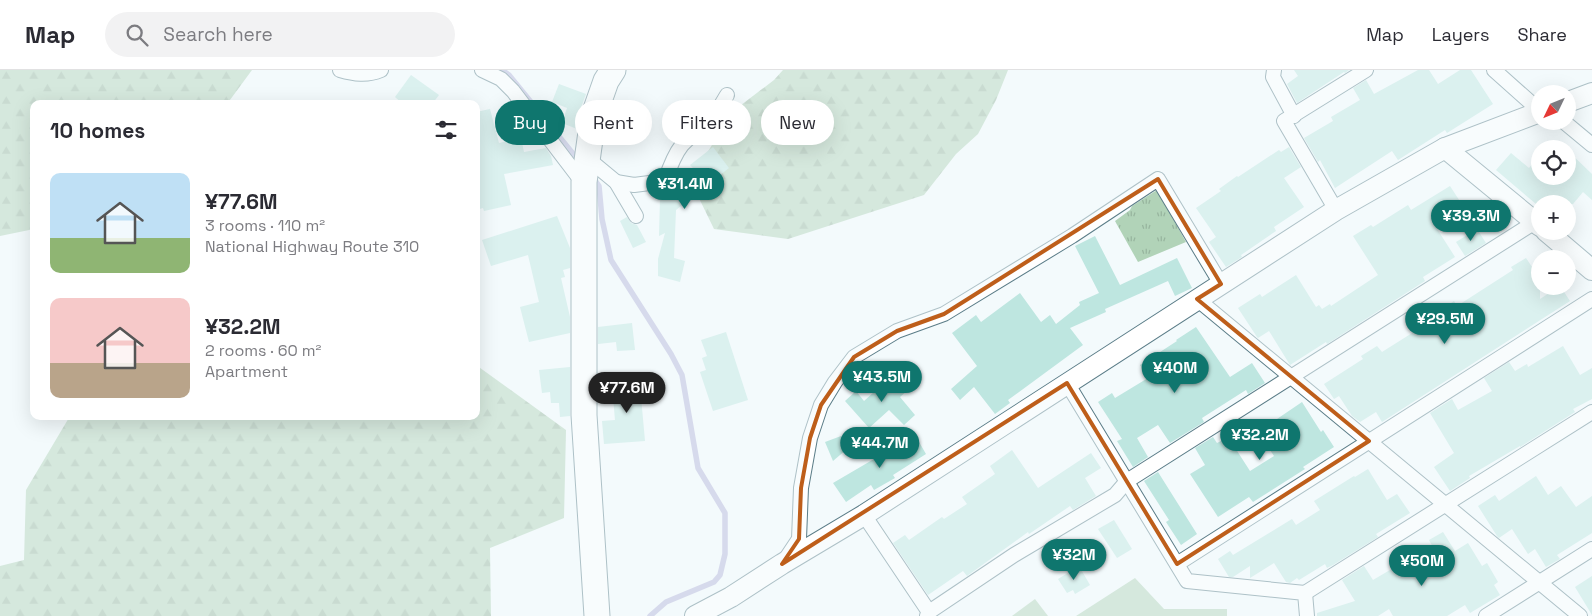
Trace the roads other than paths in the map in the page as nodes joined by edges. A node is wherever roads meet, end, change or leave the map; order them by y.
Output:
1 (340, 70) edge
2 (380, 70) edge
3 (482, 70) edge
4 (613, 70) edge
5 (1274, 70) edge
6 (1366, 70) edge
7 (1494, 70) edge
8 (1592, 93) edge
9 (727, 95) dead end
10 (1576, 99) edge
11 (1531, 103) edge
12 (1531, 115) edge
13 (1294, 116) junction
14 (1574, 130) edge
15 (1592, 145) edge
16 (1445, 148) junction
17 (586, 171) junction
18 (616, 182) junction
19 (1336, 210) junction
20 (636, 216) dead end
21 (1531, 218) edge
22 (1531, 232) edge
23 (1557, 240) edge
24 (1592, 270) edge
25 (1222, 284) junction
26 (1592, 299) edge
27 (1197, 300) junction
28 (1291, 377) junction
29 (1067, 383) junction
30 (1592, 412) edge
31 (1369, 441) junction
32 (1127, 481) junction
33 (1446, 505) junction
34 (864, 515) junction
35 (1592, 549) edge
36 (782, 564) junction
37 (1177, 564) junction
38 (1540, 582) junction
39 (1305, 592) junction
40 (928, 614) edge
41 (598, 616) edge
42 (695, 616) edge
43 (1307, 616) edge
44 (1486, 616) edge
45 (1580, 616) edge

1 - 2 street
3 - 17 street
4 - 17 highway
5 - 13 street
6 - 13 street
7 - 11 street
8 - 10 street
9 - 18 street
12 - 16 street
13 - 19 street
14 - 15 street
16 - 19 street
16 - 21 street
17 - 18 street
17 - 41 highway
18 - 20 street
19 - 25 street
22 - 28 street
23 - 24 street
25 - 27 street
25 - 36 street
26 - 31 street
27 - 28 street
27 - 29 street
28 - 31 street
28 - 32 street
29 - 32 street
29 - 34 street
30 - 33 street
31 - 33 street
31 - 37 street
32 - 37 street
32 - 40 street
33 - 38 street
33 - 39 street
34 - 36 street
34 - 40 street
35 - 38 street
36 - 42 street
37 - 39 street
38 - 44 street
38 - 45 street
39 - 43 street

